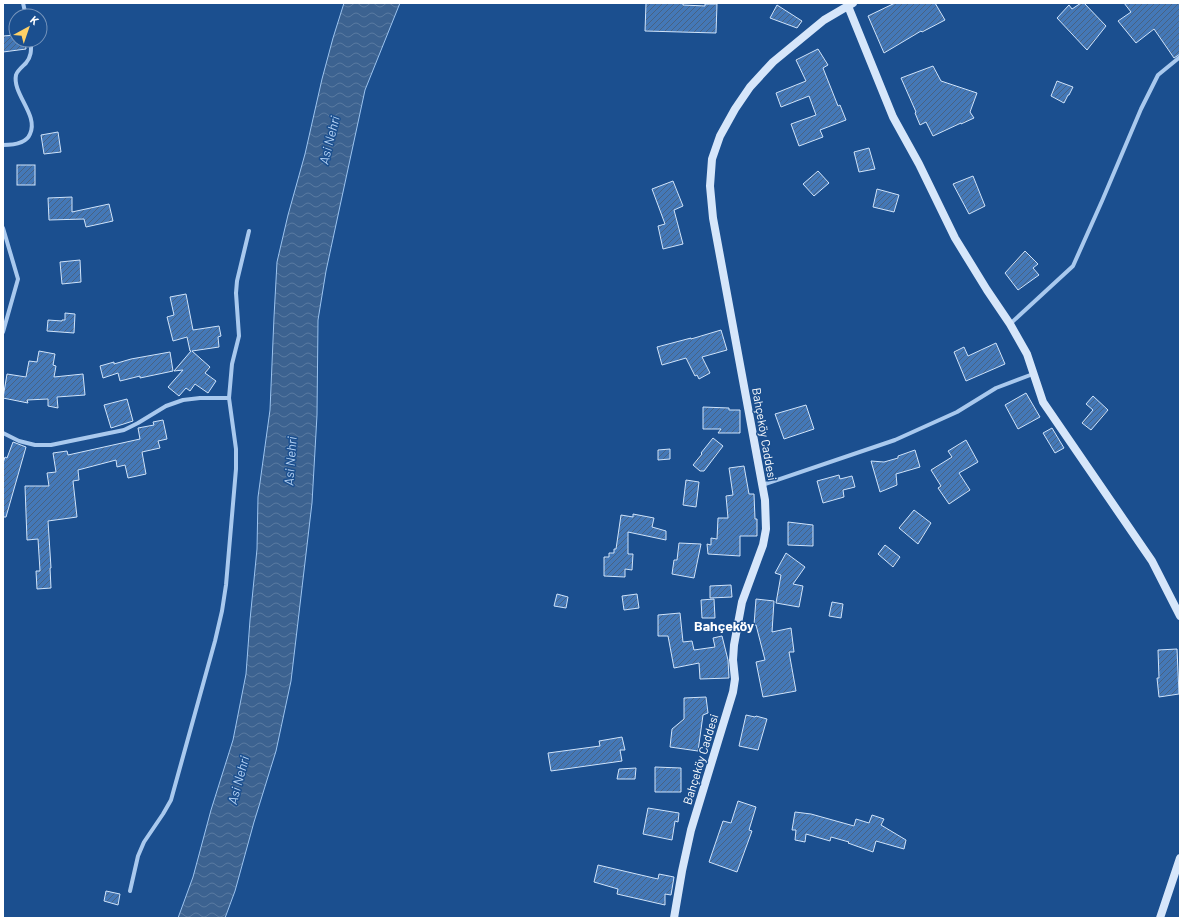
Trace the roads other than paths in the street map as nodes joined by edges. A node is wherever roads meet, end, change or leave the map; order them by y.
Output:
1 (850, 4) edge
2 (32, 48) edge
3 (1180, 57) edge
4 (3, 145) edge
5 (3, 228) edge
6 (249, 230) dead end
7 (1010, 324) junction
8 (3, 332) edge
9 (1034, 374) junction
10 (229, 398) junction
11 (3, 433) edge
12 (762, 485) junction
13 (1180, 616) edge
14 (1180, 858) edge
15 (130, 891) dead end
16 (674, 918) edge
17 (1160, 918) edge

1 - 7 main road
1 - 12 main road, Bahçeköy Caddesi
2 - 4 street
3 - 7 street
5 - 8 street
6 - 10 street
7 - 9 main road
9 - 12 street
9 - 13 main road
10 - 11 street
10 - 15 street
12 - 16 main road, Bahçeköy Caddesi
14 - 17 main road

